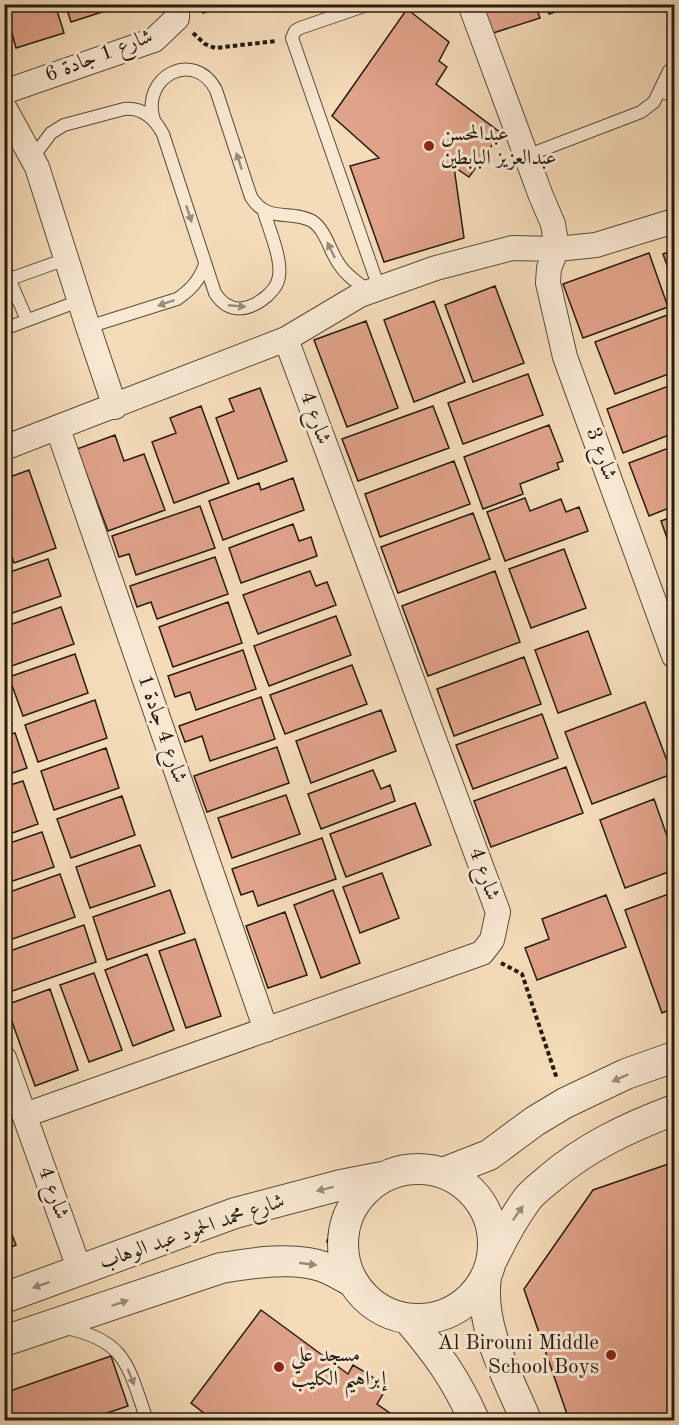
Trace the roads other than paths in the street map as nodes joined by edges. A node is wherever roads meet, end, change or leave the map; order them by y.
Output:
1 (370, 4) edge
2 (470, 4) edge
3 (177, 11) edge
4 (675, 67) edge
5 (660, 91) junction
6 (4, 92) edge
7 (675, 96) edge
8 (4, 107) edge
9 (154, 120) junction
10 (526, 156) junction
11 (33, 157) junction
12 (264, 212) junction
13 (675, 221) edge
14 (556, 249) junction
15 (66, 259) junction
16 (205, 264) junction
17 (7, 273) edge
18 (375, 290) junction
19 (80, 301) junction
20 (27, 320) junction
21 (88, 327) junction
22 (4, 329) edge
23 (286, 339) junction
24 (115, 407) junction
25 (58, 429) junction
26 (4, 448) edge
27 (675, 656) edge
28 (266, 1030) junction
29 (675, 1057) edge
30 (4, 1058) edge
31 (675, 1110) edge
32 (25, 1115) junction
33 (443, 1173) junction
34 (382, 1177) junction
35 (488, 1270) junction
36 (80, 1271) junction
37 (353, 1282) junction
38 (4, 1298) edge
39 (408, 1319) junction
40 (52, 1325) junction
41 (4, 1341) edge
42 (147, 1420) edge
43 (474, 1420) edge
44 (525, 1420) edge

1 - 18 lane
2 - 10 street, شارع 3
3 - 6 street, شارع 1 جادة 6
4 - 5 lane
5 - 7 lane
5 - 10 lane
8 - 11 street
9 - 11 lane
12 -> 9 lane
9 -> 16 lane
10 - 14 street, شارع 3
11 - 15 street
16 -> 12 lane
18 -> 12 lane
13 - 14 street
14 - 18 street
14 - 27 street, شارع 3
15 - 17 lane
15 - 19 street
16 -> 21 lane
17 - 20 lane
18 - 23 street
19 - 20 lane
19 - 21 street
20 - 22 lane
21 - 24 street
23 - 24 street
23 - 28 street, شارع 4
24 - 25 street
25 - 26 street
25 - 28 street, شارع 4 جادة 1
28 - 32 street
29 -> 33 street
30 - 32 street, شارع 4
35 -> 31 street
32 - 36 street, شارع 4
33 - 34 street
33 - 35 street
34 -> 36 street, شارع محمد الحمود عبد الوهاب
34 - 37 street
35 - 39 street
35 - 44 street
36 -> 38 street, شارع محمد الحمود عبد الوهاب
37 - 39 street
40 -> 37 street, شارع محمد الحمود عبد الوهاب
39 - 43 street
40 - 41 street, شارع محمد الحمود عبد الوهاب
40 -> 42 lane

